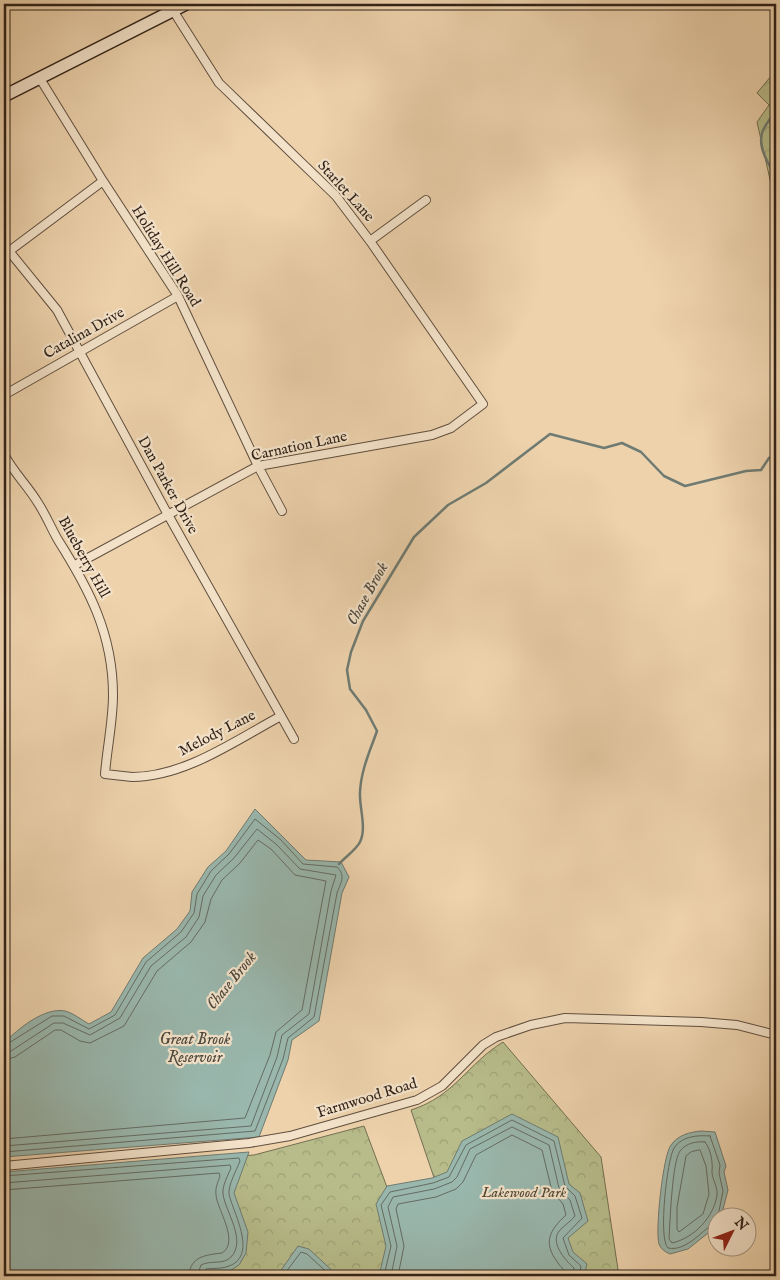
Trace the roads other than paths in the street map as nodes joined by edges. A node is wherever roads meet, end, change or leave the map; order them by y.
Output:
1 (186, 4) edge
2 (171, 7) edge
3 (39, 77) junction
4 (4, 96) edge
5 (102, 181) junction
6 (426, 200) dead end
7 (370, 241) junction
8 (6, 253) edge
9 (178, 296) junction
10 (80, 351) junction
11 (4, 394) edge
12 (483, 404) joint
13 (4, 454) edge
14 (258, 466) junction
15 (282, 511) dead end
16 (167, 513) junction
17 (75, 565) junction
18 (281, 716) junction
19 (294, 738) dead end
20 (105, 774) joint
21 (776, 1034) edge
22 (4, 1166) edge

1 - 2 main road
2 - 3 main road
2 - 7 street, Starlet Lane
3 - 4 main road
3 - 5 street, Holiday Hill Road
5 - 8 street
5 - 9 street, Holiday Hill Road
6 - 7 street
7 - 12 street, Starlet Lane
8 - 10 street, Dan Parker Drive
9 - 10 street, Catalina Drive
9 - 14 street, Holiday Hill Road
10 - 11 street, Catalina Drive
10 - 16 street, Dan Parker Drive
12 - 14 street, Carnation Lane
13 - 17 street, Blueberry Hill
14 - 15 street, Holiday Hill Road
14 - 16 street, Carnation Lane
16 - 17 street, Carnation Lane
16 - 18 street, Dan Parker Drive
17 - 20 street, Blueberry Hill
18 - 19 street, Dan Parker Drive
18 - 20 street, Melody Lane
21 - 22 street, Farmwood Road

